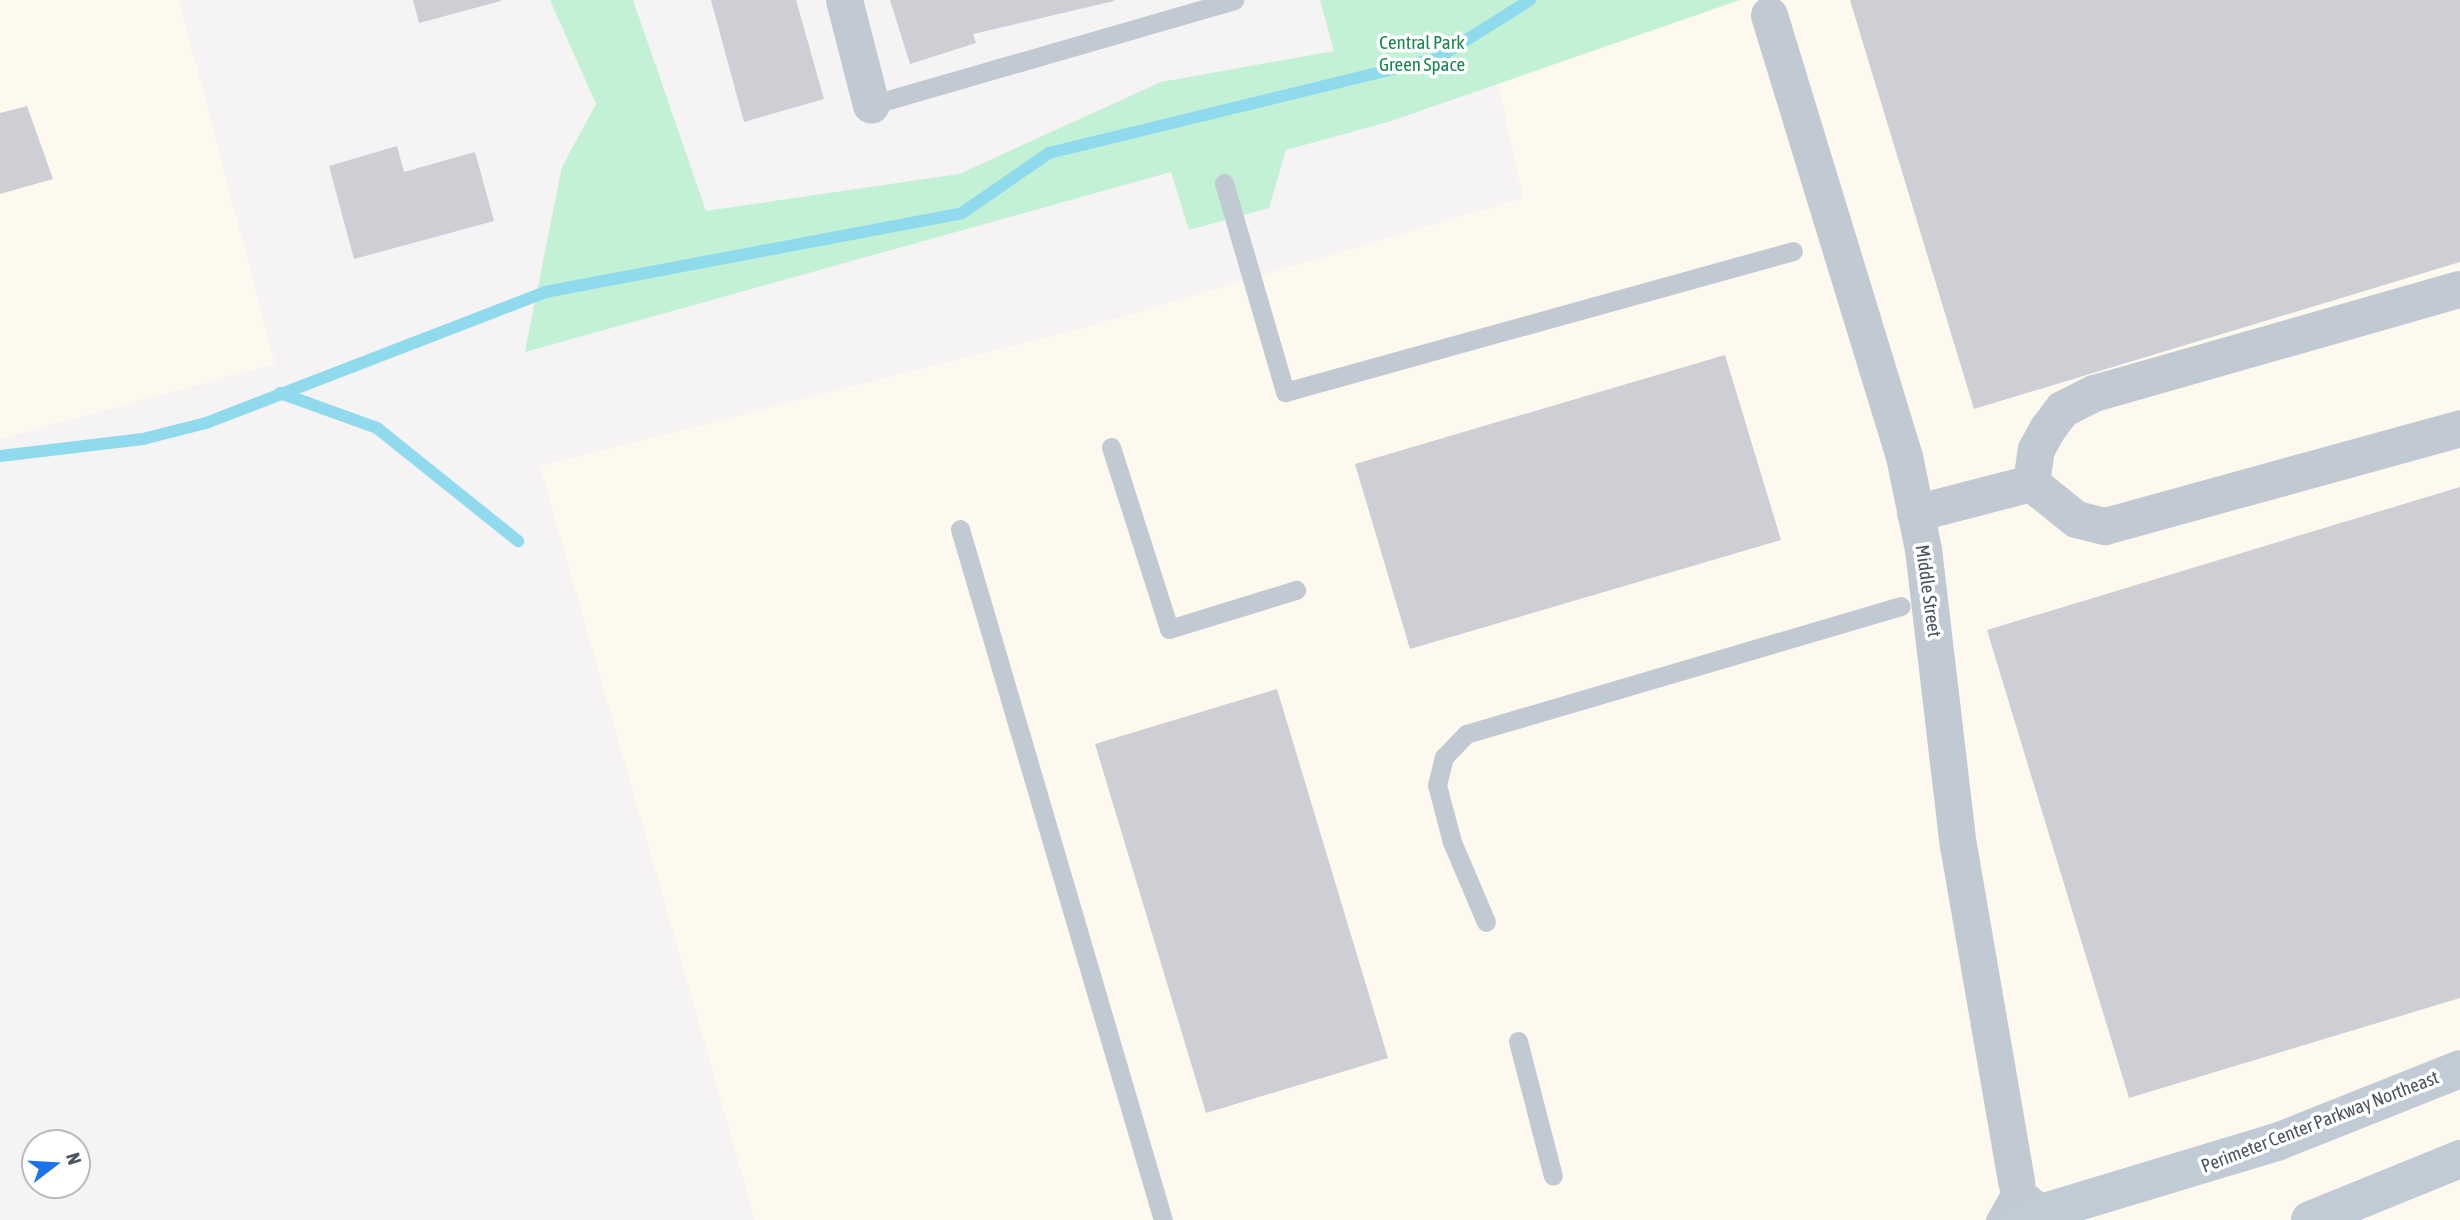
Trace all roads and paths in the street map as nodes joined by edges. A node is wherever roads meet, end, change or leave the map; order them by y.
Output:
1 (844, 0) edge
2 (1234, 0) edge
3 (1769, 15) dead end
4 (871, 105) joint
5 (1224, 183) dead end
6 (1793, 251) dead end
7 (2460, 289) edge
8 (2460, 428) edge
9 (1111, 447) dead end
10 (2032, 483) junction
11 (1915, 513) junction
12 (960, 529) dead end
13 (1296, 590) dead end
14 (1901, 606) dead end
15 (1486, 922) dead end
16 (1518, 1041) dead end
17 (2460, 1069) edge
18 (2460, 1159) edge
19 (1553, 1175) dead end
20 (2016, 1182) junction
21 (2042, 1217) edge
22 (1163, 1220) edge
23 (1995, 1220) edge
24 (2310, 1220) edge

1 - 4 street
2 - 4 lane
3 - 11 street, Middle Street
5 - 6 lane
7 - 10 street
8 - 10 street
9 - 13 lane
10 - 11 street
11 - 20 street, Middle Street
12 - 22 lane
14 - 15 lane
16 - 19 lane
17 - 21 main road, Perimeter Center Parkway Northeast
18 - 24 main road
20 - 21 lane
20 - 23 lane

